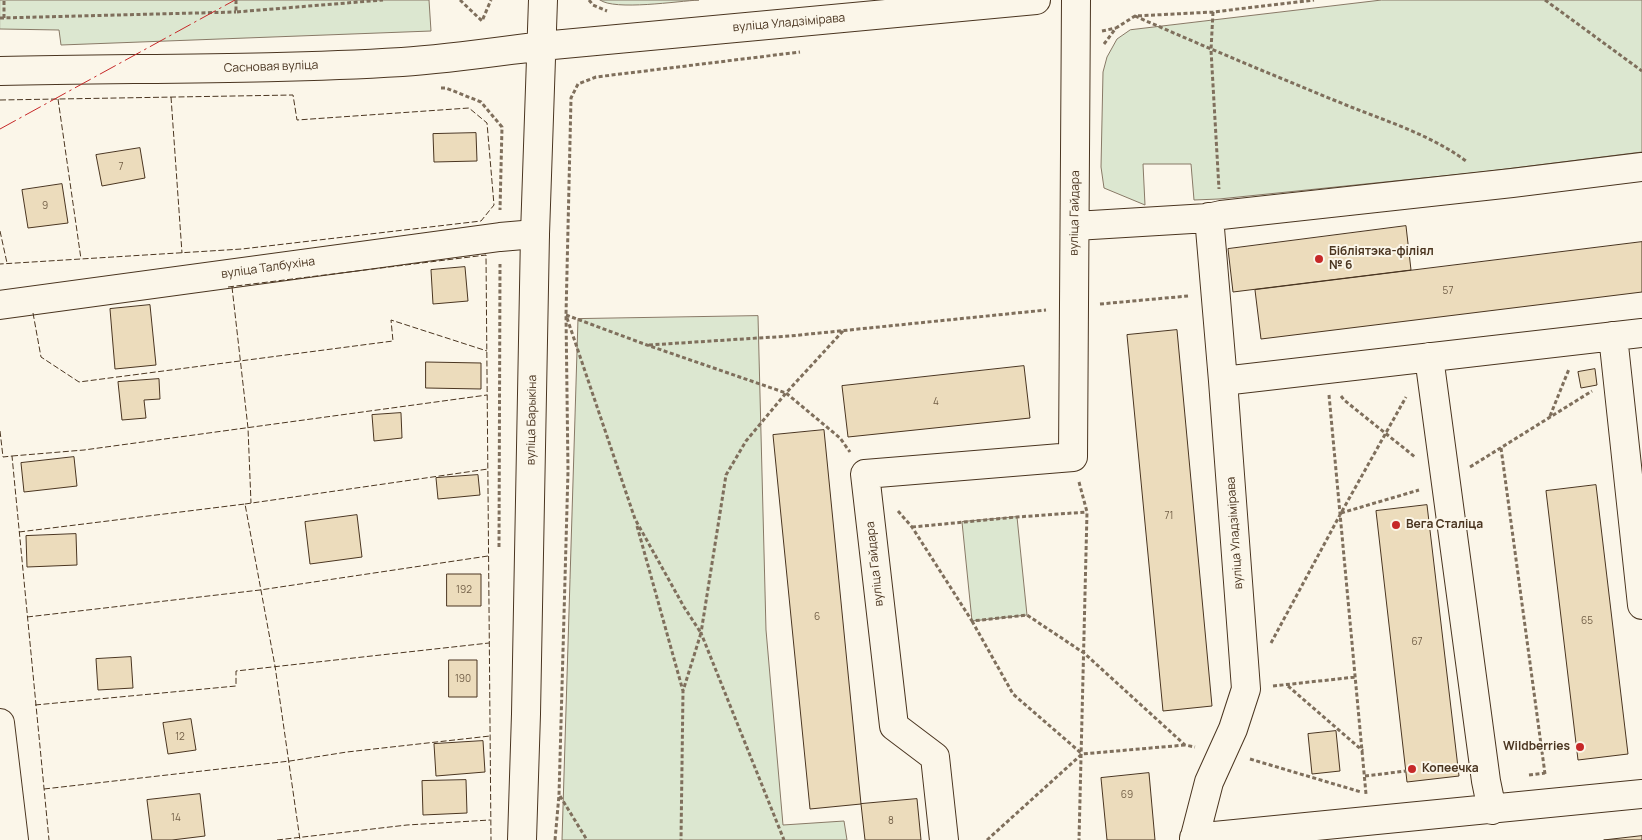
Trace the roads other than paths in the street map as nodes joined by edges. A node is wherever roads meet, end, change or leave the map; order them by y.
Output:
1 (543, 0) edge
2 (1036, 0) edge
3 (1076, 0) edge
4 (992, 2) edge
5 (542, 46) junction
6 (0, 72) edge
7 (1642, 167) edge
8 (1214, 208) junction
9 (1075, 226) junction
10 (535, 234) junction
11 (0, 305) edge
12 (1642, 333) edge
13 (1613, 336) junction
14 (1429, 357) junction
15 (1223, 381) junction
16 (1642, 605) edge
17 (0, 722) edge
18 (1642, 794) edge
19 (1492, 810) junction
20 (1194, 839) edge
21 (14, 840) edge
22 (522, 840) edge
23 (944, 840) edge

1 - 5 main road, вуліца Барыкіна
2 - 4 main road, вуліца Уладзімірава
3 - 9 main road, вуліца Гайдара
4 - 5 main road, вуліца Уладзімірава
5 - 6 main road, Сасновая вуліца
5 - 10 main road, вуліца Барыкіна
7 - 8 main road
8 - 9 main road
8 - 15 main road, вуліца Уладзімірава
9 - 23 main road, вуліца Гайдара
10 - 11 main road, вуліца Талбухіна
10 - 22 main road, вуліца Барыкіна
12 - 13 main road
13 - 14 main road
13 - 16 main road
14 - 15 main road
14 - 19 main road
15 - 20 main road, вуліца Уладзімірава
17 - 21 main road
18 - 19 main road
19 - 20 main road

